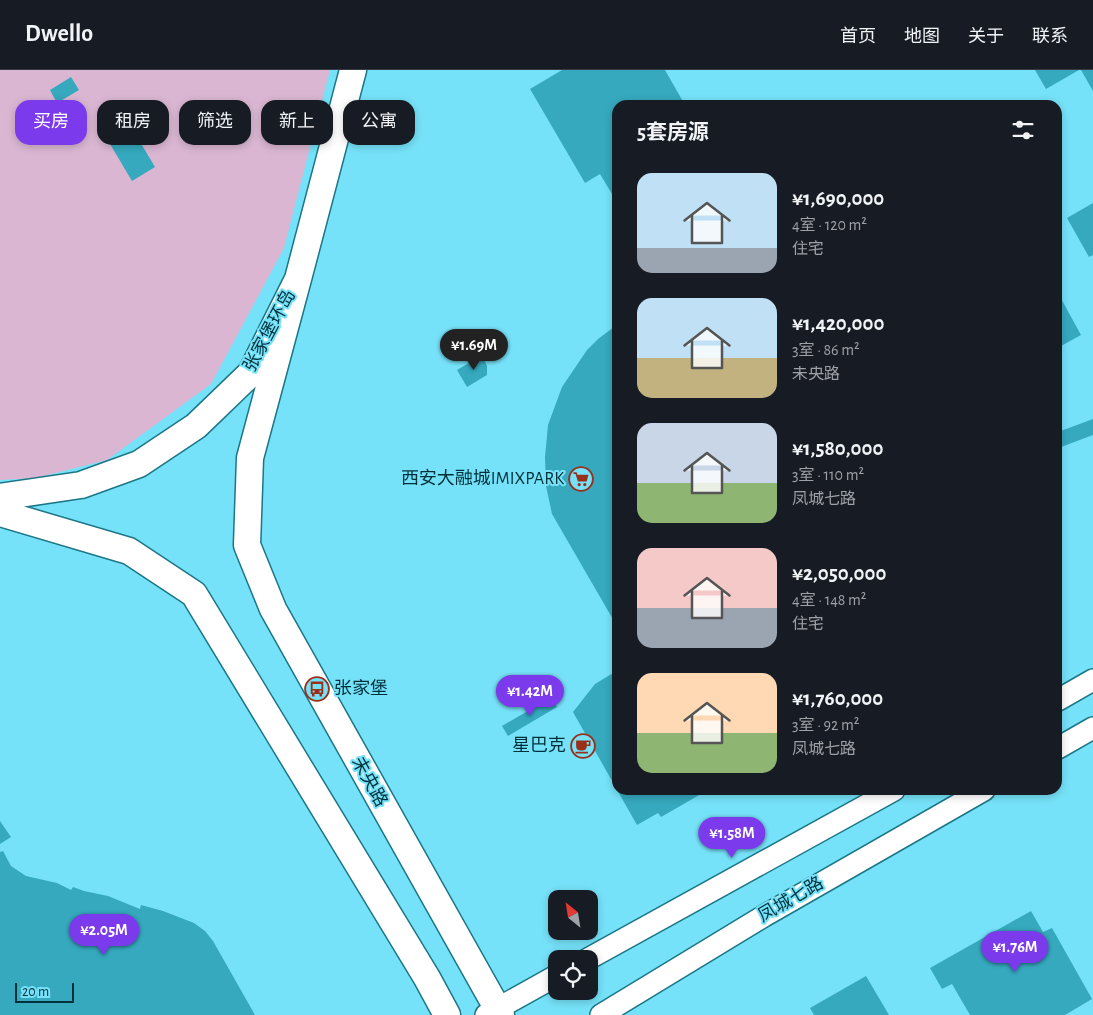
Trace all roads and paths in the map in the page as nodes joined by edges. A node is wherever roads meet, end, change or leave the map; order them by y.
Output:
1 (353, 70) edge
2 (298, 279) junction
3 (0, 497) edge
4 (0, 513) edge
5 (1093, 680) edge
6 (1062, 698) edge
7 (1093, 728) edge
8 (1062, 746) edge
9 (885, 795) edge
10 (975, 795) edge
11 (598, 953) edge
12 (548, 981) edge
13 (494, 1013) edge
14 (447, 1015) edge
15 (602, 1015) edge

1 - 2 main road, 张家堡环岛
2 - 3 main road, 张家堡环岛
2 - 13 main road, 未央路
4 - 14 main road
5 - 6 street
7 - 8 street
9 - 11 street
10 - 15 street, 凤城七路
12 - 13 street

